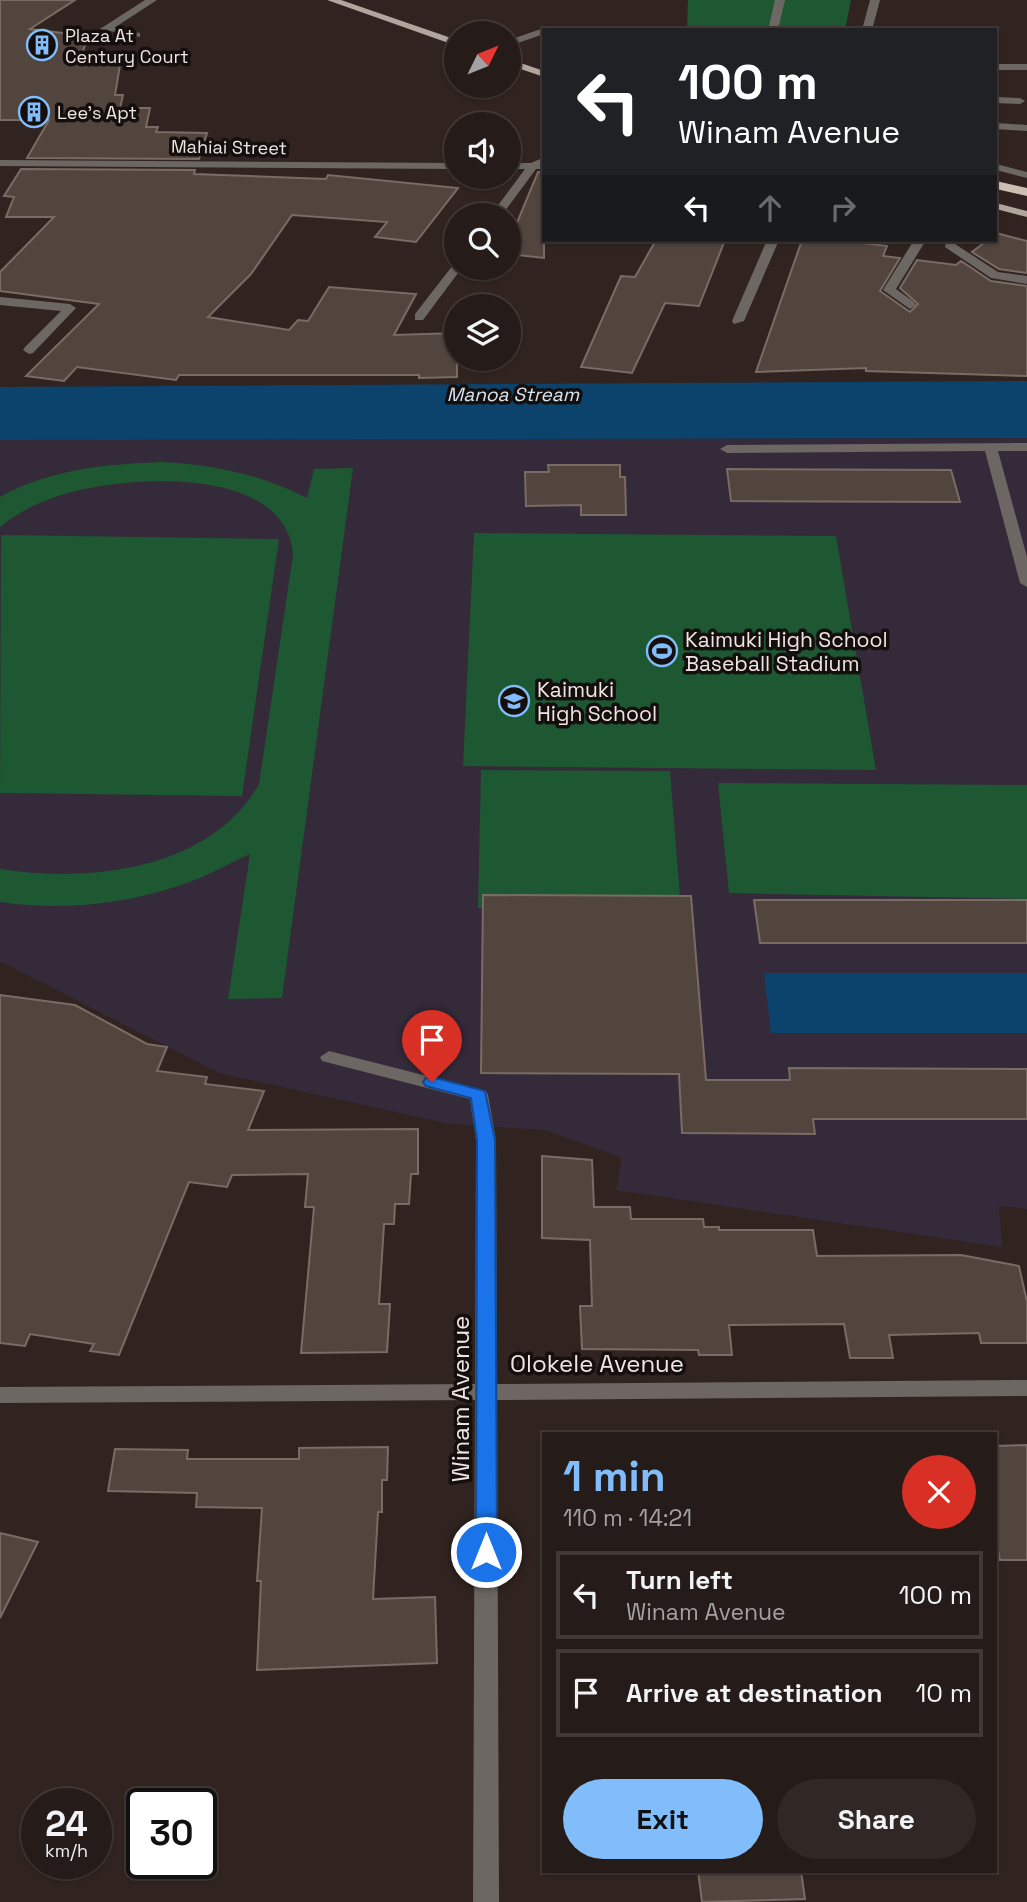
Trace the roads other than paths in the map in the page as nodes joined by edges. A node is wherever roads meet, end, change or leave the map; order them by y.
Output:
1 (152, 0) edge
2 (332, 0) edge
3 (780, 0) edge
4 (875, 0) edge
5 (773, 28) edge
6 (868, 28) edge
7 (542, 32) edge
8 (137, 35) dead end
9 (444, 39) edge
10 (522, 39) edge
11 (522, 66) edge
12 (997, 67) edge
13 (1027, 67) edge
14 (542, 73) edge
15 (997, 100) edge
16 (1020, 102) dead end
17 (997, 126) edge
18 (1027, 128) edge
19 (0, 163) edge
20 (444, 166) edge
21 (521, 166) edge
22 (539, 166) edge
23 (997, 167) edge
24 (1027, 175) edge
25 (997, 185) edge
26 (1027, 192) edge
27 (507, 203) edge
28 (997, 206) edge
29 (1027, 214) edge
30 (772, 242) edge
31 (919, 242) edge
32 (951, 242) edge
33 (447, 280) edge
34 (1027, 280) edge
35 (0, 300) edge
36 (910, 305) dead end
37 (419, 317) dead end
38 (738, 321) dead end
39 (29, 350) dead end
40 (990, 447) junction
41 (1027, 447) edge
42 (727, 449) dead end
43 (1027, 583) edge
44 (329, 1057) dead end
45 (1027, 1388) edge
46 (486, 1390) junction
47 (0, 1395) edge
48 (486, 1902) edge

1 - 8 street
2 - 9 main road
3 - 5 street
4 - 6 street
7 - 10 street
11 - 14 main road
12 - 13 street
15 - 16 street
17 - 18 street
19 - 20 street, Mahiai Street
21 - 22 street
22 - 27 street
23 - 24 street
25 - 26 highway
28 - 29 main road
30 - 38 street
31 - 36 street
32 - 34 street
33 - 37 street
35 - 39 street
40 - 41 street
40 - 42 street
40 - 43 street
44 - 46 street, Winam Avenue
45 - 46 street, Olokele Avenue
46 - 47 street, Olokele Avenue
46 - 48 street, Winam Avenue

